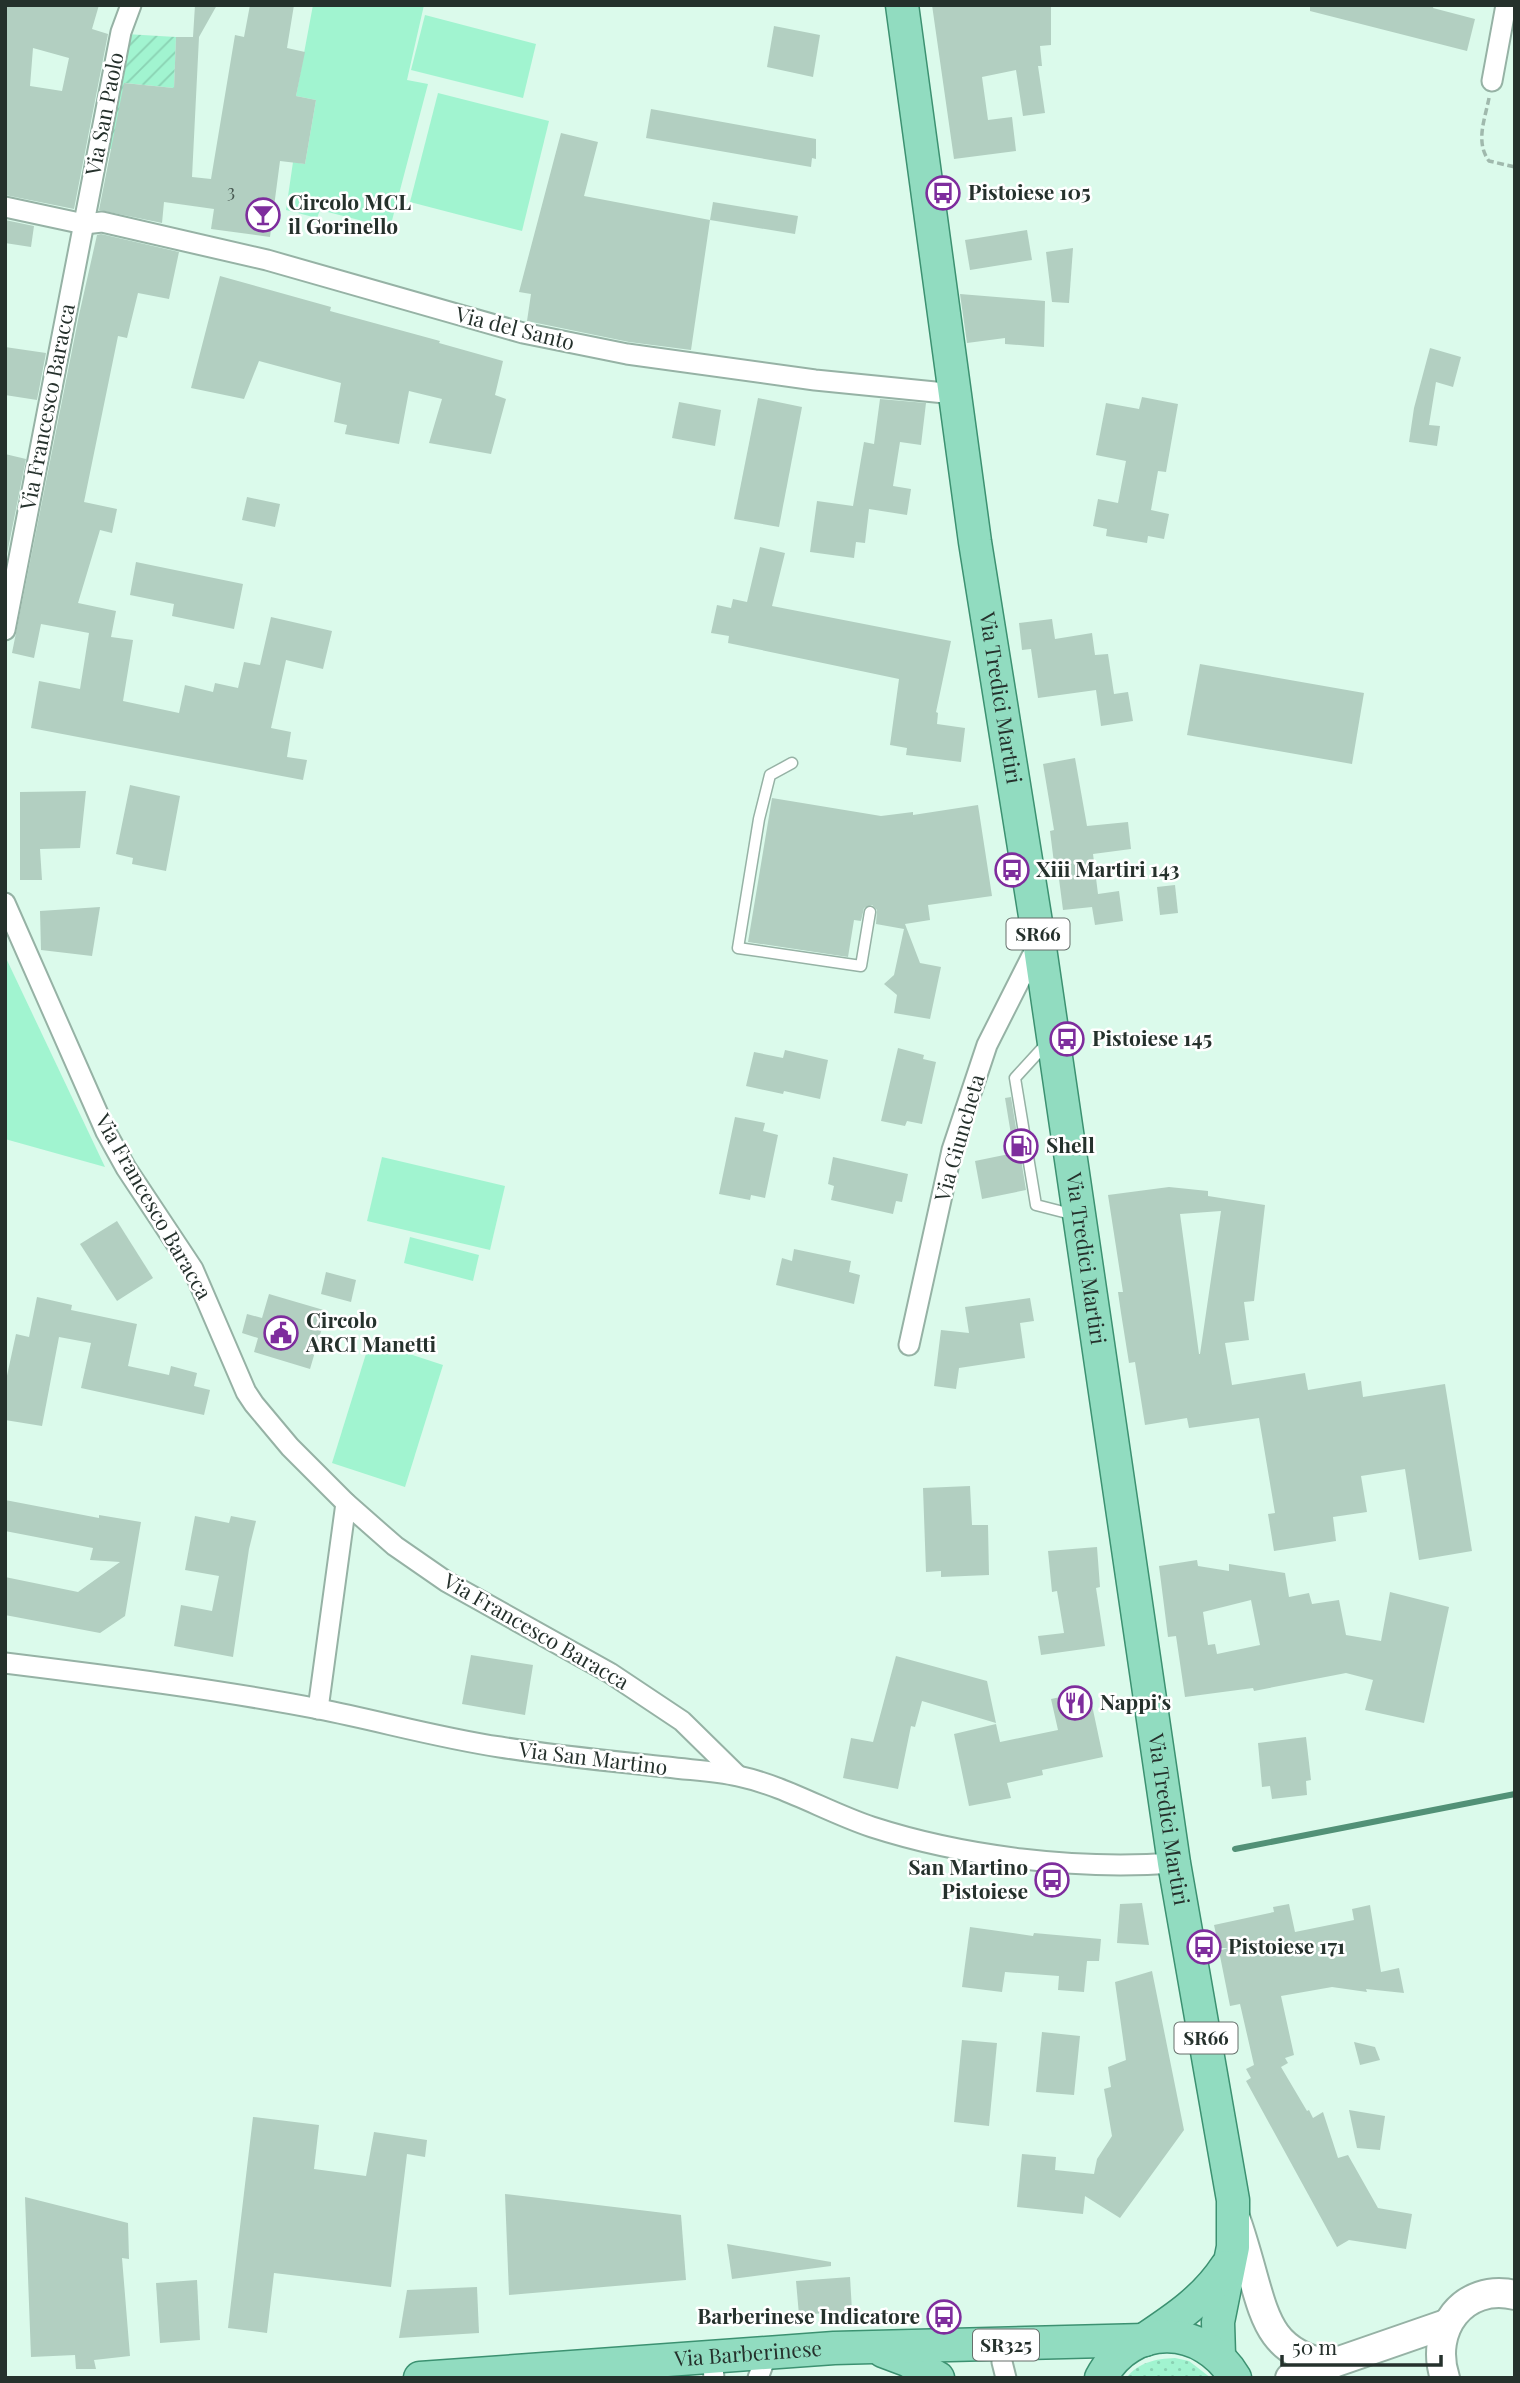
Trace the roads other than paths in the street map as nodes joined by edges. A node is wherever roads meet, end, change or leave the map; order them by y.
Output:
1 (131, 5) edge
2 (902, 5) edge
3 (1506, 5) edge
4 (1492, 81) road end
5 (5, 207) edge
6 (84, 224) junction
7 (956, 394) junction
8 (5, 630) edge
9 (792, 763) dead end
10 (6, 907) edge
11 (870, 912) dead end
12 (1039, 942) junction
13 (1053, 1038) junction
14 (1079, 1216) junction
15 (909, 1345) dead end
16 (346, 1503) junction
17 (5, 1663) edge
18 (318, 1709) junction
19 (737, 1775) junction
20 (1174, 1863) junction
21 (1234, 2213) junction
22 (1230, 2260) junction
23 (1515, 2295) edge
24 (1446, 2324) junction
25 (1145, 2340) junction
26 (1002, 2345) junction
27 (868, 2346) junction
28 (763, 2365) edge
29 (1330, 2365) junction
30 (713, 2367) edge
31 (1233, 2372) edge
32 (935, 2376) edge
33 (419, 2378) edge
34 (1006, 2378) edge
35 (1101, 2378) edge
36 (1290, 2378) edge
37 (1445, 2378) edge

1 - 6 street, Via San Paolo
2 - 7 main road, Via Tredici Martiri / SR66
3 - 4 street
5 - 6 street, Via del Santo
6 - 7 street, Via del Santo
6 - 8 street, Via Francesco Baracca
7 - 12 main road, Via Tredici Martiri / SR66
9 - 11 lane
10 - 16 street, Via Francesco Baracca
12 - 13 main road, Via Tredici Martiri / SR66
12 - 15 street, Via Giuncheta
13 - 14 main road, Via Tredici Martiri / SR66
13 - 14 lane
14 - 20 main road, Via Tredici Martiri / SR66
16 - 18 street
16 - 19 street, Via Francesco Baracca
17 - 18 street, Via San Martino
18 - 19 street, Via San Martino
19 - 20 street, Via San Martino
20 - 21 main road, Via Tredici Martiri / SR66
21 - 22 main road, Via Tredici Martiri / SR66
21 - 29 main road
22 - 25 main road, Via Tredici Martiri / SR66
22 - 31 main road, Via Tredici Martiri / SR66
23 - 24 main road
24 - 29 main road
24 - 37 main road
25 - 26 main road, Via Barberinese / SR325
25 - 31 main road, SR66
25 - 35 main road, SR66
26 - 27 main road, Via Barberinese / SR325
26 - 34 street
27 - 28 main road, Via Barberinese / SR325
27 - 32 main road, Via Barberinese / SR325
28 - 30 main road, Via Barberinese / SR325
29 - 36 main road
30 - 33 main road, Via Barberinese / SR325

